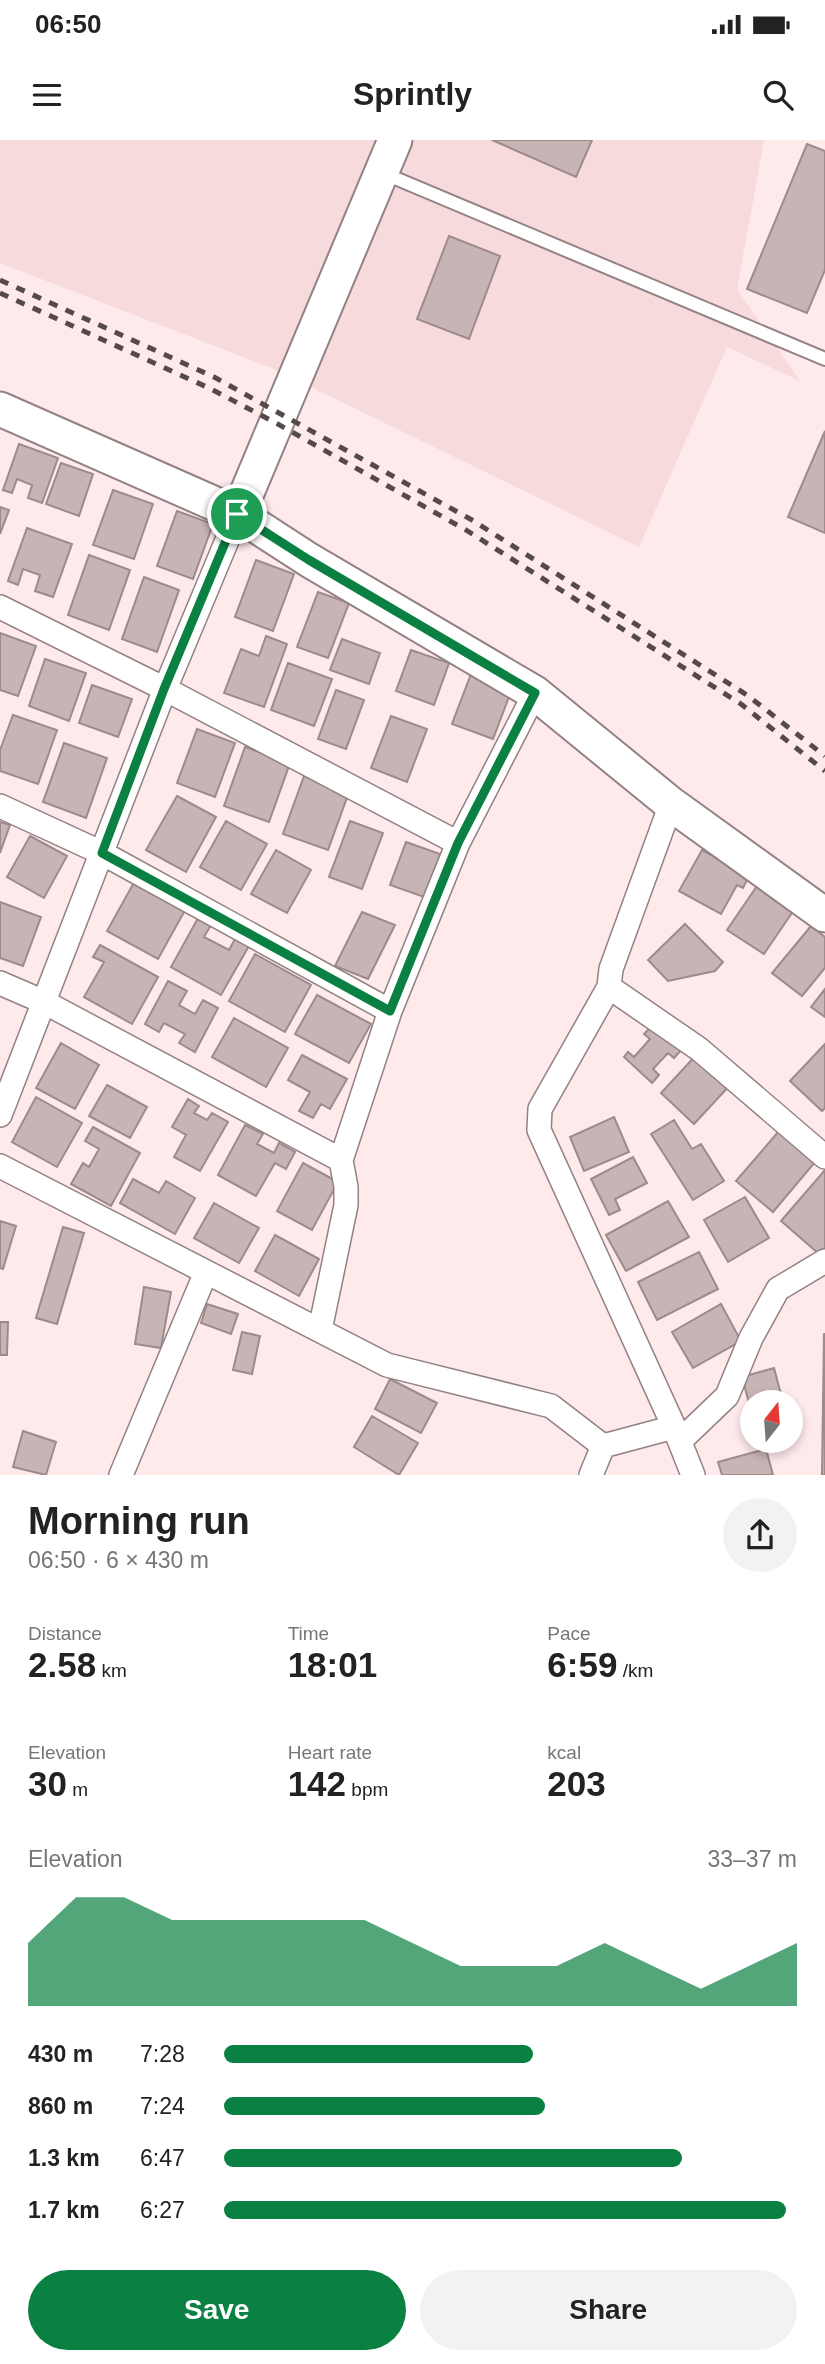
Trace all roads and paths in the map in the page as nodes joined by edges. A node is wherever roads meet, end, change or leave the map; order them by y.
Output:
1 (395, 140) edge
2 (381, 172) junction
3 (825, 359) edge
4 (0, 408) edge
5 (237, 514) junction
6 (0, 607) edge
7 (164, 689) junction
8 (535, 693) junction
9 (671, 804) junction
10 (0, 806) edge
11 (458, 843) junction
12 (102, 853) junction
13 (825, 915) edge
14 (0, 983) edge
15 (609, 987) junction
16 (44, 1002) junction
17 (390, 1011) junction
18 (0, 1115) edge
19 (825, 1157) edge
20 (341, 1160) junction
21 (0, 1167) edge
22 (825, 1261) edge
23 (206, 1272) junction
24 (320, 1331) junction
25 (677, 1434) junction
26 (603, 1447) junction
27 (121, 1475) edge
28 (592, 1475) edge
29 (693, 1475) edge

1 - 2 street
2 - 3 lane
2 - 5 street
4 - 5 street
5 - 7 street
5 - 8 street
6 - 7 street
7 - 11 street
7 - 12 street
8 - 9 street
8 - 11 street
9 - 13 street
9 - 15 street
10 - 12 street
11 - 17 street
12 - 16 street
12 - 17 street
14 - 16 street
15 - 19 street
15 - 25 street
16 - 18 street
16 - 20 street
17 - 20 street
20 - 24 street
21 - 23 street
22 - 25 street
23 - 24 street
23 - 27 street
24 - 26 street
25 - 26 street
25 - 29 street
26 - 28 street

